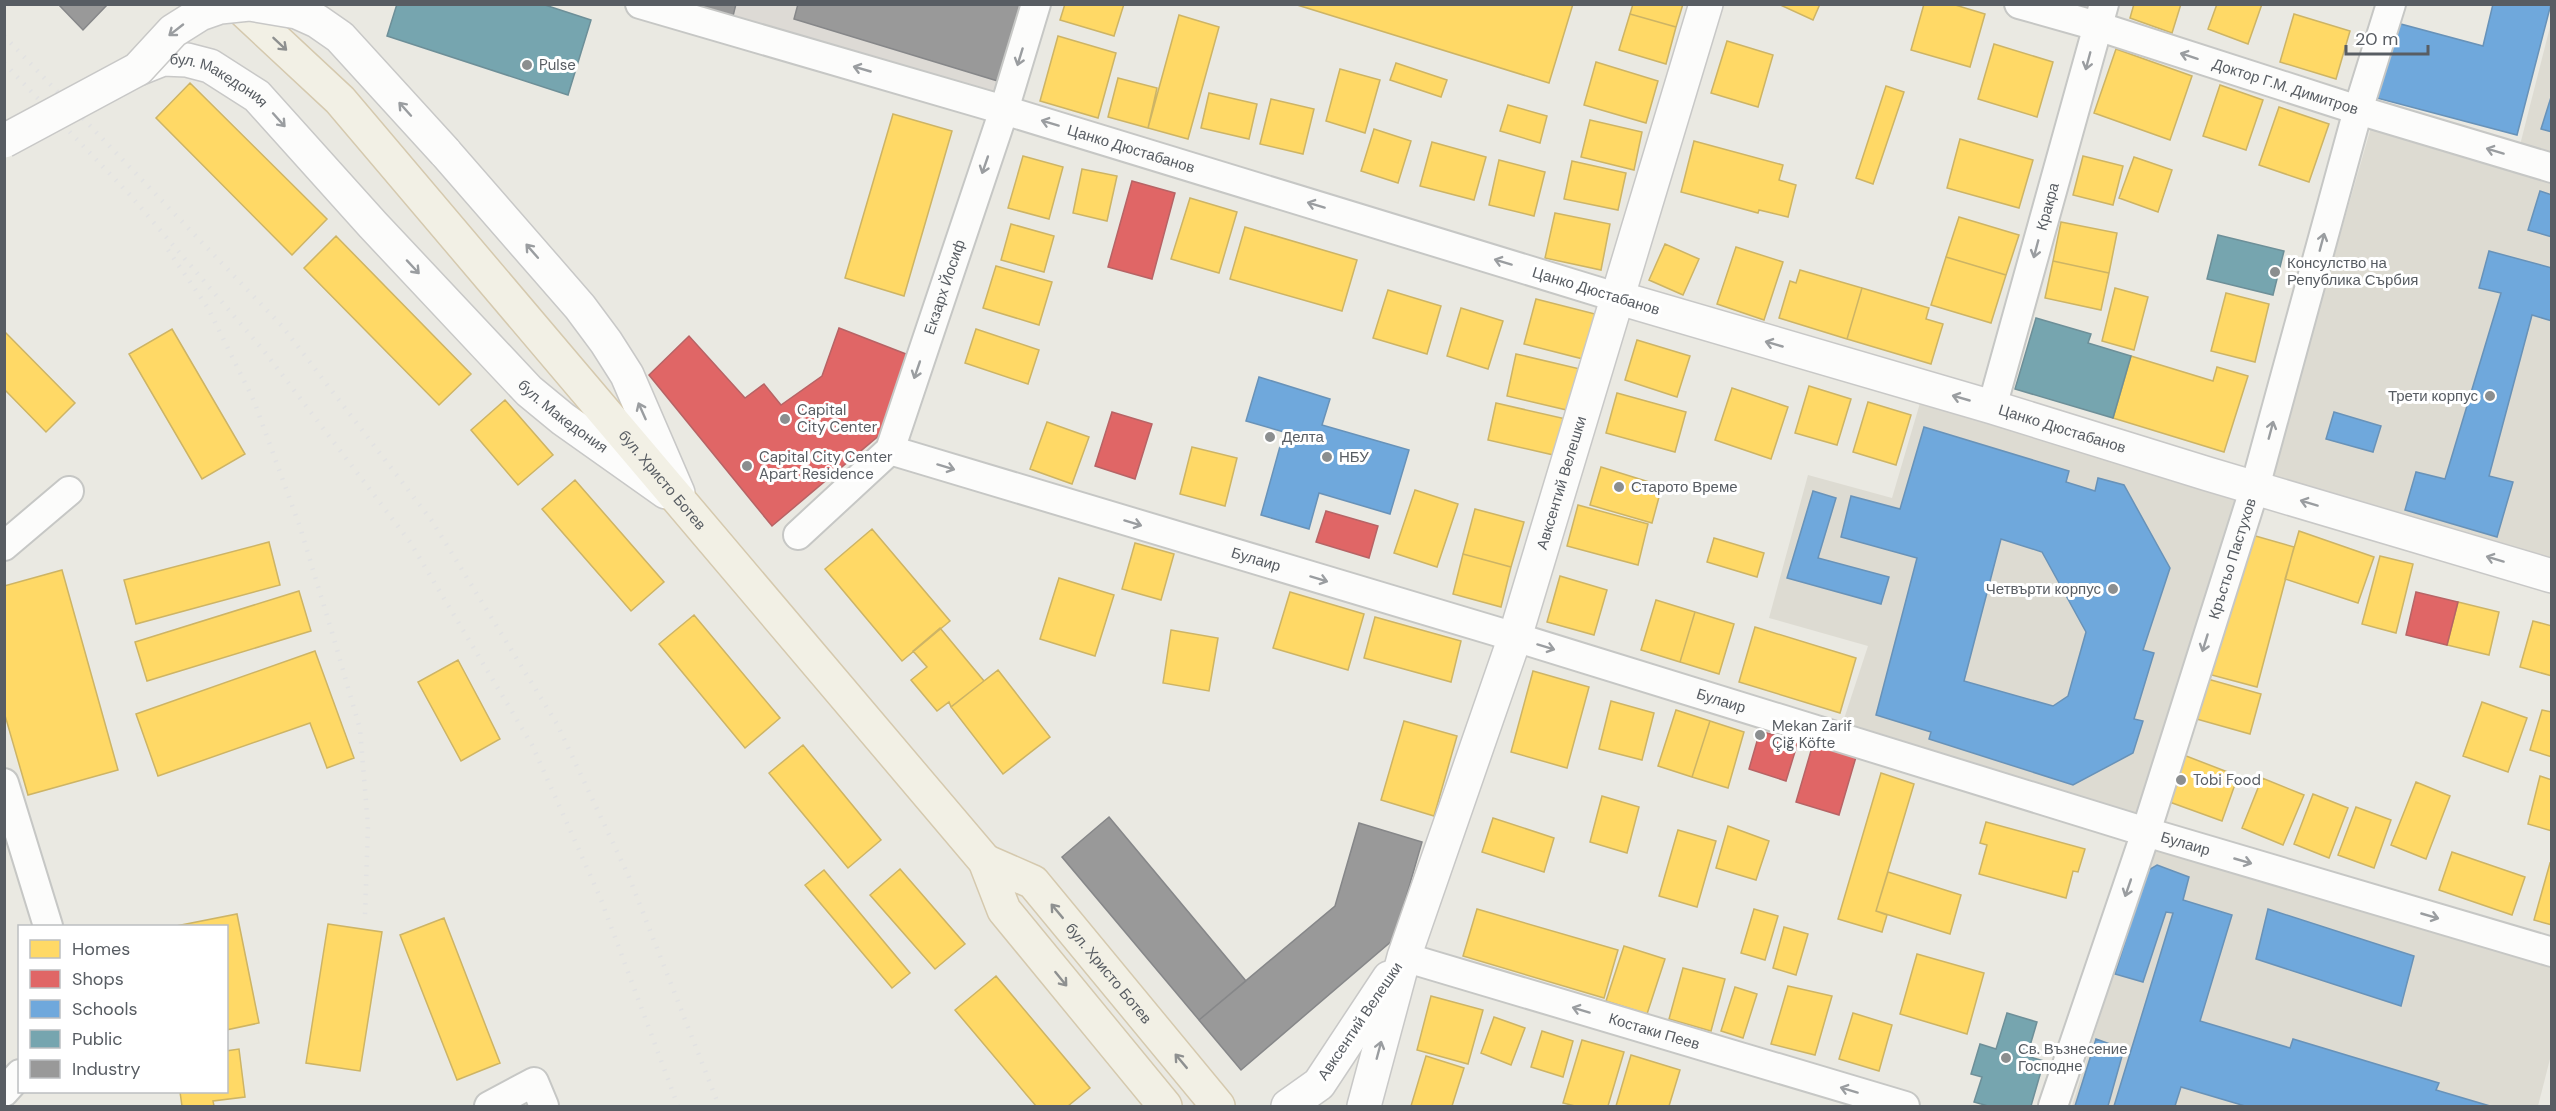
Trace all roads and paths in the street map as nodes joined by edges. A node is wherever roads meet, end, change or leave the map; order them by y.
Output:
1 (237, 4) edge
2 (249, 4) edge
3 (286, 4) edge
4 (1036, 4) edge
5 (1706, 4) edge
6 (2019, 4) edge
7 (2391, 4) edge
8 (651, 6) edge
9 (2101, 15) edge
10 (138, 69) junction
11 (340, 100) junction
12 (1004, 110) junction
13 (2358, 110) junction
14 (4, 141) edge
15 (2552, 168) edge
16 (1619, 297) junction
17 (1992, 406) junction
18 (890, 450) junction
19 (2255, 487) junction
20 (69, 491) dead end
21 (682, 503) junction
22 (798, 535) dead end
23 (4, 546) edge
24 (2552, 576) edge
25 (1515, 637) junction
26 (4, 783) edge
27 (2146, 832) junction
28 (985, 861) junction
29 (47, 925) edge
30 (2552, 952) edge
31 (1404, 957) junction
32 (18, 1076) edge
33 (4, 1092) edge
34 (489, 1107) edge
35 (544, 1107) edge
36 (1165, 1107) edge
37 (1218, 1107) edge
38 (1288, 1107) edge
39 (1364, 1107) edge
40 (1905, 1107) edge
41 (2053, 1107) edge

1 -> 11 main road, бул. Христо Ботев
2 -> 10 street, бул. Македония, bridge
21 -> 2 street, бул. Македония, bridge
3 - 11 main road, бул. Христо Ботев
4 -> 12 street, Екзарх Йосиф
5 - 16 street, Авксентий Велешки
6 - 9 street, Доктор Г.М. Димитров
7 - 13 street, Кръстьо Пастухов
12 -> 8 street, Цанко Дюстабанов
13 -> 9 street, Доктор Г.М. Димитров
9 -> 17 street, Кракра
10 - 14 street, бул. Македония, bridge
10 -> 21 street, бул. Македония
11 - 21 main road, бул. Христо Ботев
16 -> 12 street, Цанко Дюстабанов
12 -> 18 street, Екзарх Йосиф
15 -> 13 street, Доктор Г.М. Димитров
19 -> 13 street, Кръстьо Пастухов
17 -> 16 street, Цанко Дюстабанов
16 - 25 street, Авксентий Велешки
17 - 19 street, Цанко Дюстабанов
18 - 22 street, Екзарх Йосиф
18 -> 25 street, Булаир
24 -> 19 street, Цанко Дюстабанов
19 -> 27 street, Кръстьо Пастухов
20 - 23 street
21 - 28 main road, бул. Христо Ботев
25 -> 27 street, Булаир
25 - 31 street, Авксентий Велешки
26 - 29 street
27 -> 30 street, Булаир
27 -> 41 street, Кръстьо Пастухов
28 -> 36 main road, бул. Христо Ботев
37 -> 28 main road, бул. Христо Ботев
31 - 38 street, Авксентий Велешки
39 -> 31 street, Авксентий Велешки
40 -> 31 street, Костаки Пеев
32 - 33 street
34 - 35 street

